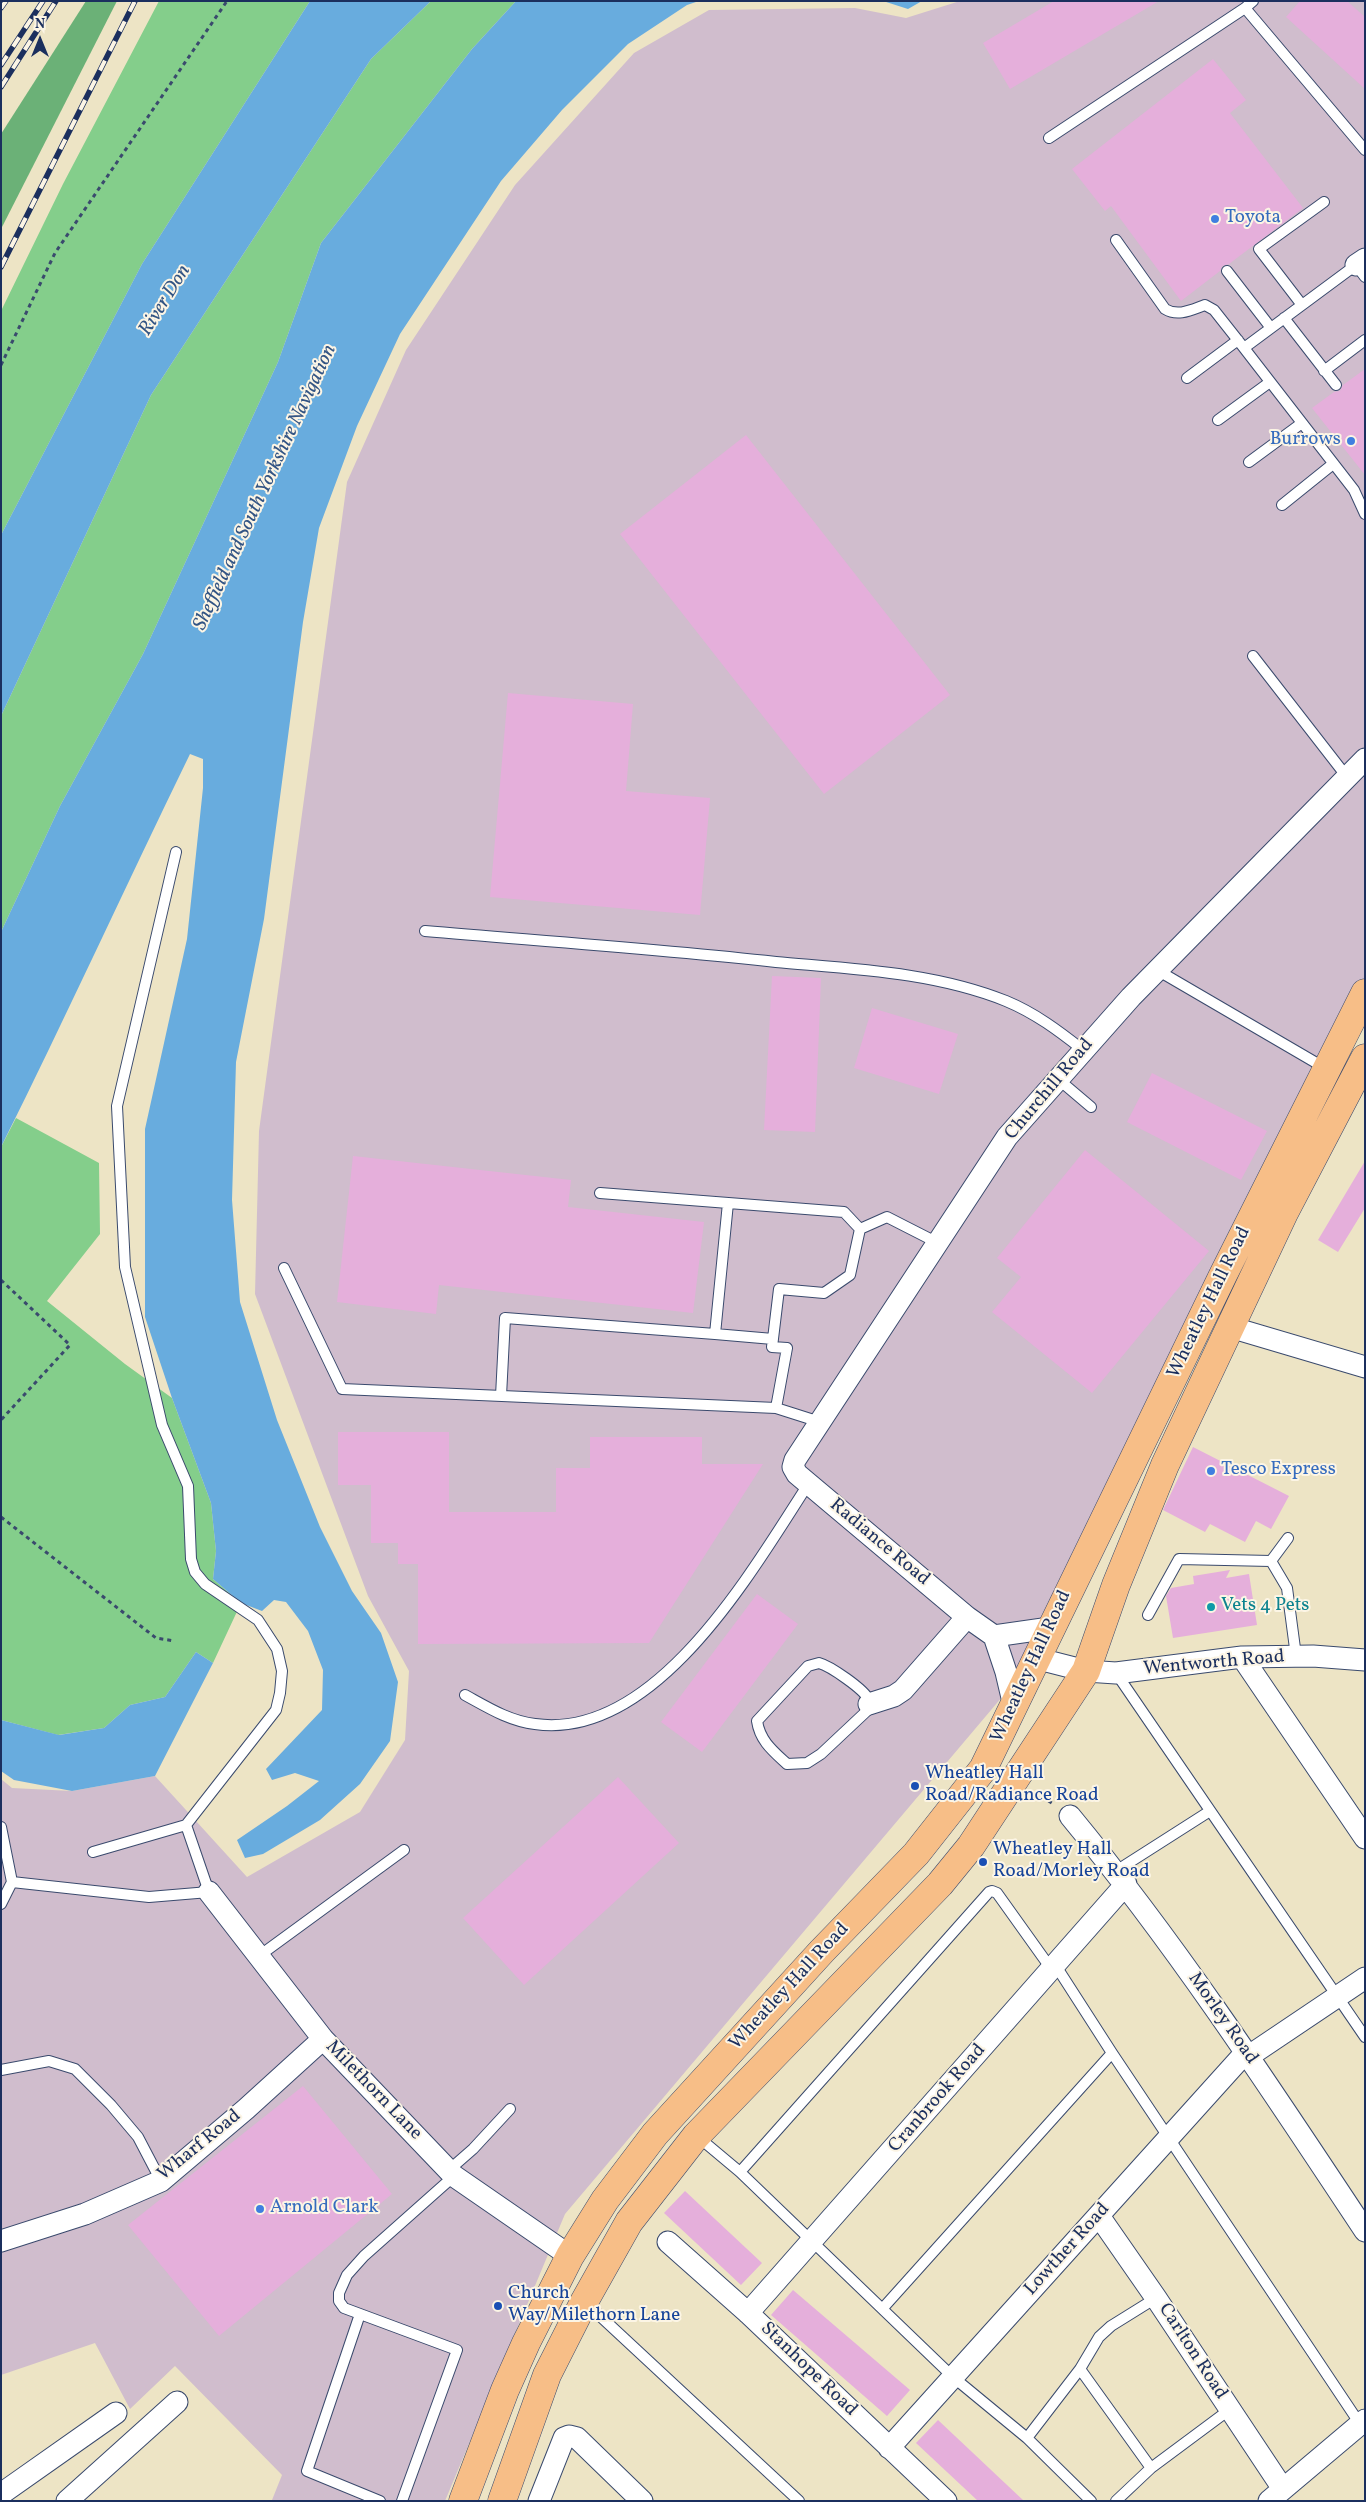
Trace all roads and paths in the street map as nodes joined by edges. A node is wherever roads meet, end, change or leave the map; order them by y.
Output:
1 (226, 1) edge
2 (1249, 5) edge
3 (1049, 138) dead end
4 (1365, 150) edge
5 (1324, 202) dead end
6 (1116, 240) dead end
7 (1362, 267) edge
8 (1227, 271) dead end
9 (1302, 305) junction
10 (1284, 318) junction
11 (1271, 328) junction
12 (1365, 340) edge
13 (1241, 344) junction
14 (1, 365) edge
15 (1324, 371) junction
16 (1187, 378) dead end
17 (1270, 382) junction
18 (1336, 385) dead end
19 (1218, 420) dead end
20 (1302, 424) junction
21 (1249, 462) dead end
22 (1334, 464) junction
23 (1282, 505) dead end
24 (1365, 514) edge
25 (1253, 656) dead end
26 (1365, 759) edge
27 (1347, 777) junction
28 (176, 852) dead end
29 (425, 931) dead end
30 (1157, 970) junction
31 (1365, 993) edge
32 (1083, 1050) junction
33 (1365, 1058) edge
34 (1327, 1069) junction
35 (1058, 1078) junction
36 (1091, 1107) dead end
37 (600, 1193) dead end
38 (728, 1203) junction
39 (860, 1229) junction
40 (938, 1243) junction
41 (284, 1268) dead end
42 (1, 1280) edge
43 (1230, 1327) junction
44 (715, 1334) junction
45 (772, 1339) junction
46 (1365, 1367) edge
47 (501, 1396) junction
48 (776, 1408) junction
49 (1, 1420) edge
50 (820, 1422) junction
51 (793, 1467) joint
52 (808, 1483) junction
53 (1, 1517) edge
54 (1288, 1538) dead end
55 (1271, 1561) junction
56 (1148, 1615) dead end
57 (967, 1617) junction
58 (1050, 1628) junction
59 (994, 1636) junction
60 (175, 1642) dead end
61 (1296, 1656) junction
62 (1242, 1657) junction
63 (1035, 1658) junction
64 (1365, 1660) edge
65 (1074, 1668) junction
66 (1116, 1673) junction
67 (465, 1695) dead end
68 (869, 1704) junction
69 (1014, 1706) junction
70 (1015, 1779) junction
71 (1210, 1811) junction
72 (1070, 1816) joint
73 (186, 1826) junction
74 (1, 1827) edge
75 (1363, 1830) edge
76 (404, 1850) dead end
77 (93, 1852) dead end
78 (1121, 1877) junction
79 (12, 1882) junction
80 (209, 1892) junction
81 (1, 1904) edge
82 (258, 1956) junction
83 (1054, 1968) junction
84 (1365, 1978) edge
85 (1336, 1997) junction
86 (1365, 2037) edge
87 (323, 2039) junction
88 (1112, 2053) junction
89 (1247, 2054) junction
90 (1, 2070) edge
91 (510, 2109) dead end
92 (696, 2136) junction
93 (1168, 2136) junction
94 (740, 2172) junction
95 (451, 2173) junction
96 (161, 2181) junction
97 (1099, 2216) junction
98 (1365, 2231) edge
99 (1, 2241) edge
100 (668, 2242) dead end
101 (812, 2242) junction
102 (570, 2256) junction
103 (1156, 2298) junction
104 (584, 2302) junction
105 (883, 2308) junction
106 (748, 2313) junction
107 (360, 2314) junction
108 (1080, 2369) junction
109 (953, 2377) junction
110 (177, 2402) dead end
111 (1229, 2410) junction
112 (116, 2412) dead end
113 (1362, 2422) edge
114 (1027, 2438) junction
115 (889, 2448) junction
116 (1151, 2468) junction
117 (1, 2494) edge
118 (1276, 2495) edge
119 (67, 2501) edge
120 (380, 2501) edge
121 (402, 2501) edge
122 (463, 2501) edge
123 (502, 2501) edge
124 (539, 2501) edge
125 (642, 2501) edge
126 (799, 2501) edge
127 (946, 2501) edge
128 (1091, 2501) edge
129 (1116, 2501) edge

1 - 14 path
2 - 3 lane
2 - 4 lane
5 - 9 lane
6 - 13 lane
7 - 9 lane
8 - 11 lane
9 - 10 lane
10 - 11 lane
10 - 15 lane
11 - 13 lane
12 - 15 lane
13 - 16 lane
13 - 17 lane
15 - 18 lane
17 - 19 lane
17 - 20 lane
20 - 21 lane
20 - 22 lane
22 - 23 lane
22 - 24 lane
25 - 27 lane
26 - 27 street, Churchill Road
27 - 30 street, Churchill Road
28 - 73 lane
29 - 32 lane
30 - 32 street, Churchill Road
30 - 34 lane
31 - 34 highway, Wheatley Hall Road
32 - 35 street, Churchill Road
33 - 43 highway, Wheatley Hall Road
34 - 58 highway, Wheatley Hall Road
35 - 36 lane
35 - 40 street, Churchill Road
37 - 38 lane
38 - 39 lane
38 - 44 lane
39 - 40 lane
39 - 45 lane
40 - 50 street, Churchill Road
41 - 47 lane
42 - 49 path
43 - 46 street
43 - 65 highway, Wheatley Hall Road
44 - 45 lane
44 - 47 lane
45 - 48 lane
47 - 48 lane
48 - 50 lane
50 - 51 street, Churchill Road
51 - 52 street, Radiance Road
52 - 57 street, Radiance Road
52 - 67 lane
53 - 60 path
54 - 55 lane
55 - 56 lane
55 - 61 lane
57 - 59 street, Radiance Road
57 - 68 street
58 - 59 street
58 - 63 highway, Wheatley Hall Road
59 - 69 street
61 - 62 street, Wentworth Road
61 - 64 street, Wentworth Road
62 - 66 street, Wentworth Road
62 - 75 street
63 - 65 street
63 - 69 highway, Wheatley Hall Road
65 - 66 street, Wentworth Road
65 - 70 highway, Wheatley Hall Road
66 - 71 lane
68 - 68 lane
69 - 102 highway, Wheatley Hall Road
70 - 72 path
70 - 92 highway, Wheatley Hall Road
71 - 78 lane
71 - 85 lane
72 - 78 street, Morley Road
73 - 77 lane
73 - 80 lane
74 - 79 lane
76 - 82 lane
78 - 83 street, Cranbrook Road
78 - 89 street, Morley Road
79 - 80 lane
79 - 81 lane
80 - 82 street, Milethorn Lane
82 - 87 street, Milethorn Lane
83 - 88 lane
83 - 94 lane
83 - 101 street, Cranbrook Road
84 - 85 street, Lowther Road
85 - 86 lane
85 - 89 street, Lowther Road
87 - 95 street, Milethorn Lane
87 - 96 street, Wharf Road
88 - 93 lane
88 - 105 lane
89 - 93 street, Lowther Road
89 - 98 street, Morley Road
90 - 96 lane
91 - 95 lane
92 - 94 lane
92 - 104 highway, Wheatley Hall Road
93 - 97 street, Lowther Road
93 - 113 lane
94 - 101 lane
95 - 102 street, Milethorn Lane
95 - 107 lane
96 - 99 street, Wharf Road
97 - 103 street, Carlton Road
97 - 109 street, Lowther Road
100 - 106 street, Stanhope Road
101 - 105 lane
101 - 106 street, Cranbrook Road
102 - 122 highway, Wheatley Hall Road
103 - 108 lane
103 - 111 street, Carlton Road
104 - 123 highway, Wheatley Hall Road
104 - 126 lane
105 - 109 lane
106 - 115 street, Stanhope Road
107 - 120 lane
107 - 121 lane
108 - 114 lane
108 - 116 lane
109 - 114 lane
109 - 115 street, Lowther Road
110 - 119 street
111 - 116 lane
111 - 118 street, Carlton Road
112 - 117 street
113 - 118 street
114 - 128 lane
115 - 127 street, Stanhope Road
116 - 129 lane
124 - 125 street

